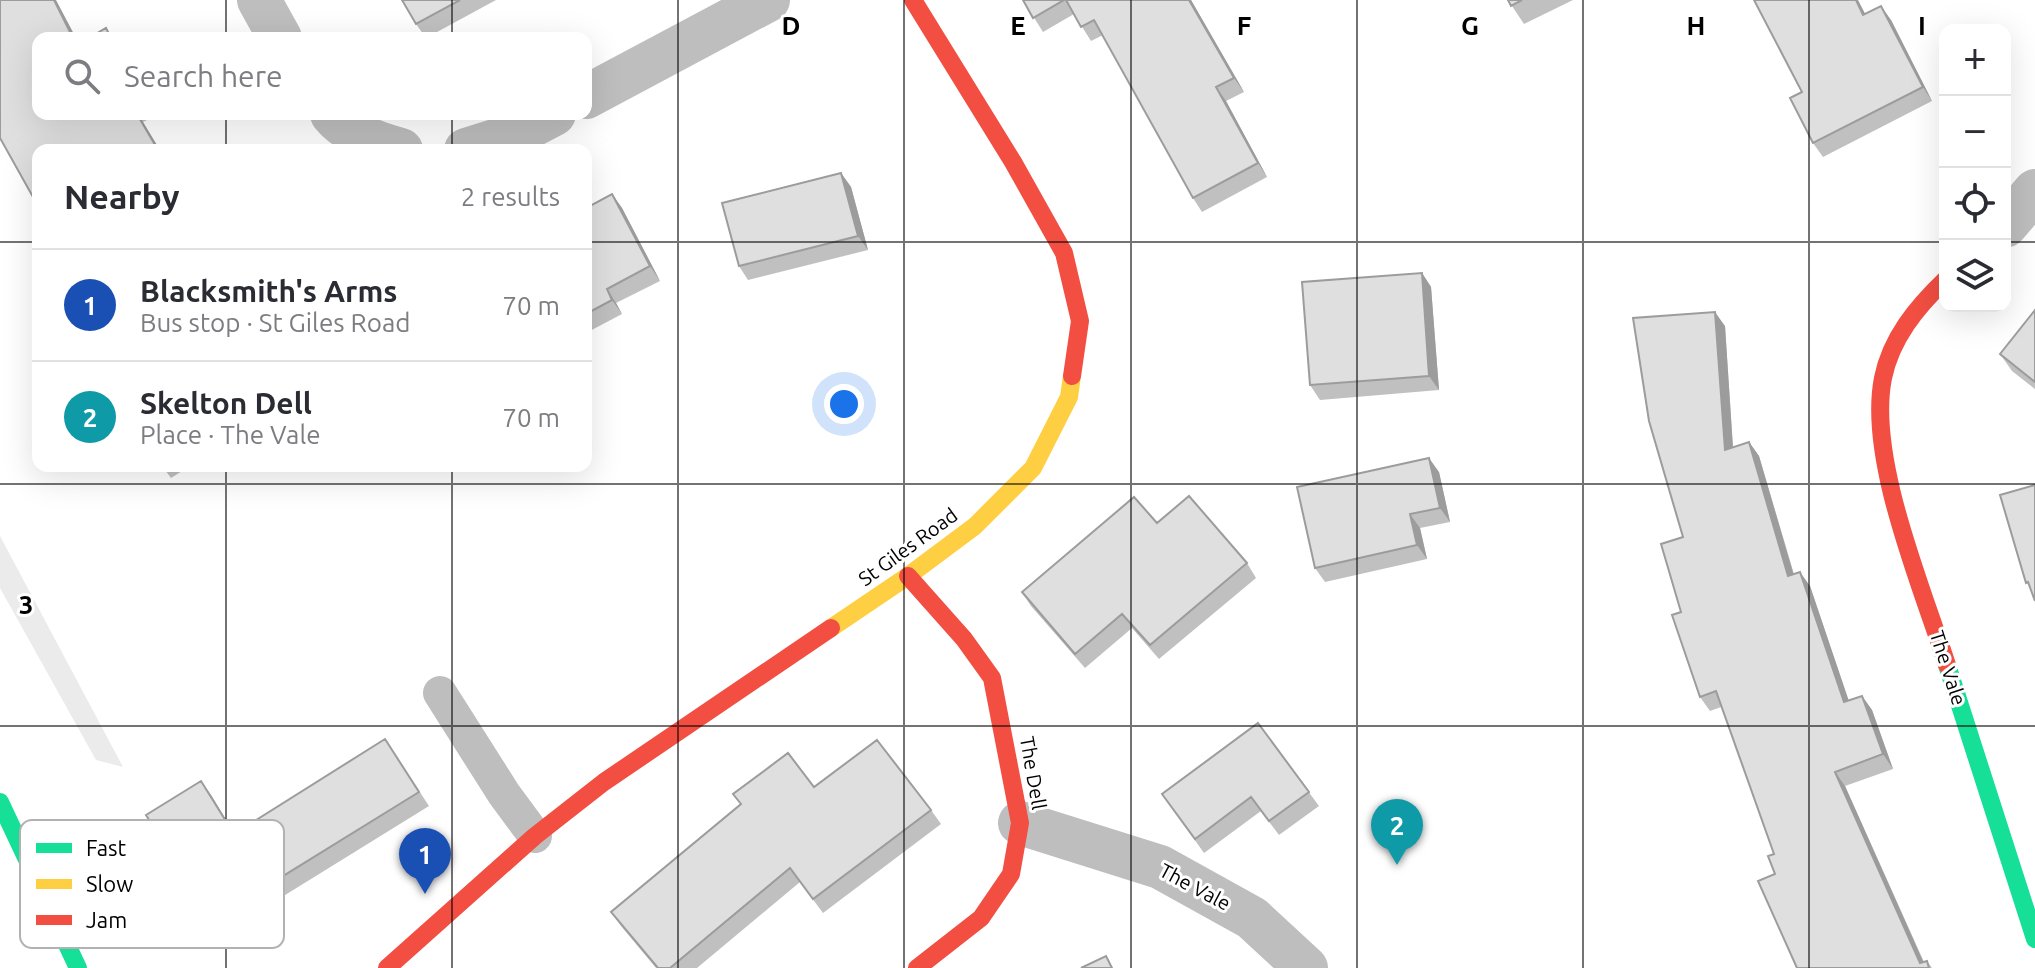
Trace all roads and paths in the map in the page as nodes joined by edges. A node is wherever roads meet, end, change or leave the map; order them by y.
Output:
1 (259, 0) edge
2 (768, 0) edge
3 (913, 0) edge
4 (277, 32) edge
5 (592, 94) edge
6 (337, 120) edge
7 (543, 120) edge
8 (380, 144) edge
9 (485, 144) edge
10 (2035, 191) edge
11 (2011, 219) edge
12 (1939, 285) edge
13 (908, 576) junction
14 (440, 693) dead end
15 (0, 802) edge
16 (1020, 823) junction
17 (535, 836) junction
18 (20, 845) edge
19 (2035, 939) edge
20 (69, 948) edge
21 (78, 968) edge
22 (387, 968) edge
23 (917, 968) edge
24 (1306, 968) edge

1 - 4 street
2 - 5 street
3 - 13 main road, St Giles Road
6 - 8 street
7 - 9 street
10 - 11 street
12 - 19 main road, The Vale
13 - 16 main road, The Dell
13 - 17 main road, St Giles Road
14 - 17 lane
15 - 18 main road
16 - 23 main road, The Dell
16 - 24 street, The Vale
17 - 22 main road, St Giles Road
20 - 21 main road

